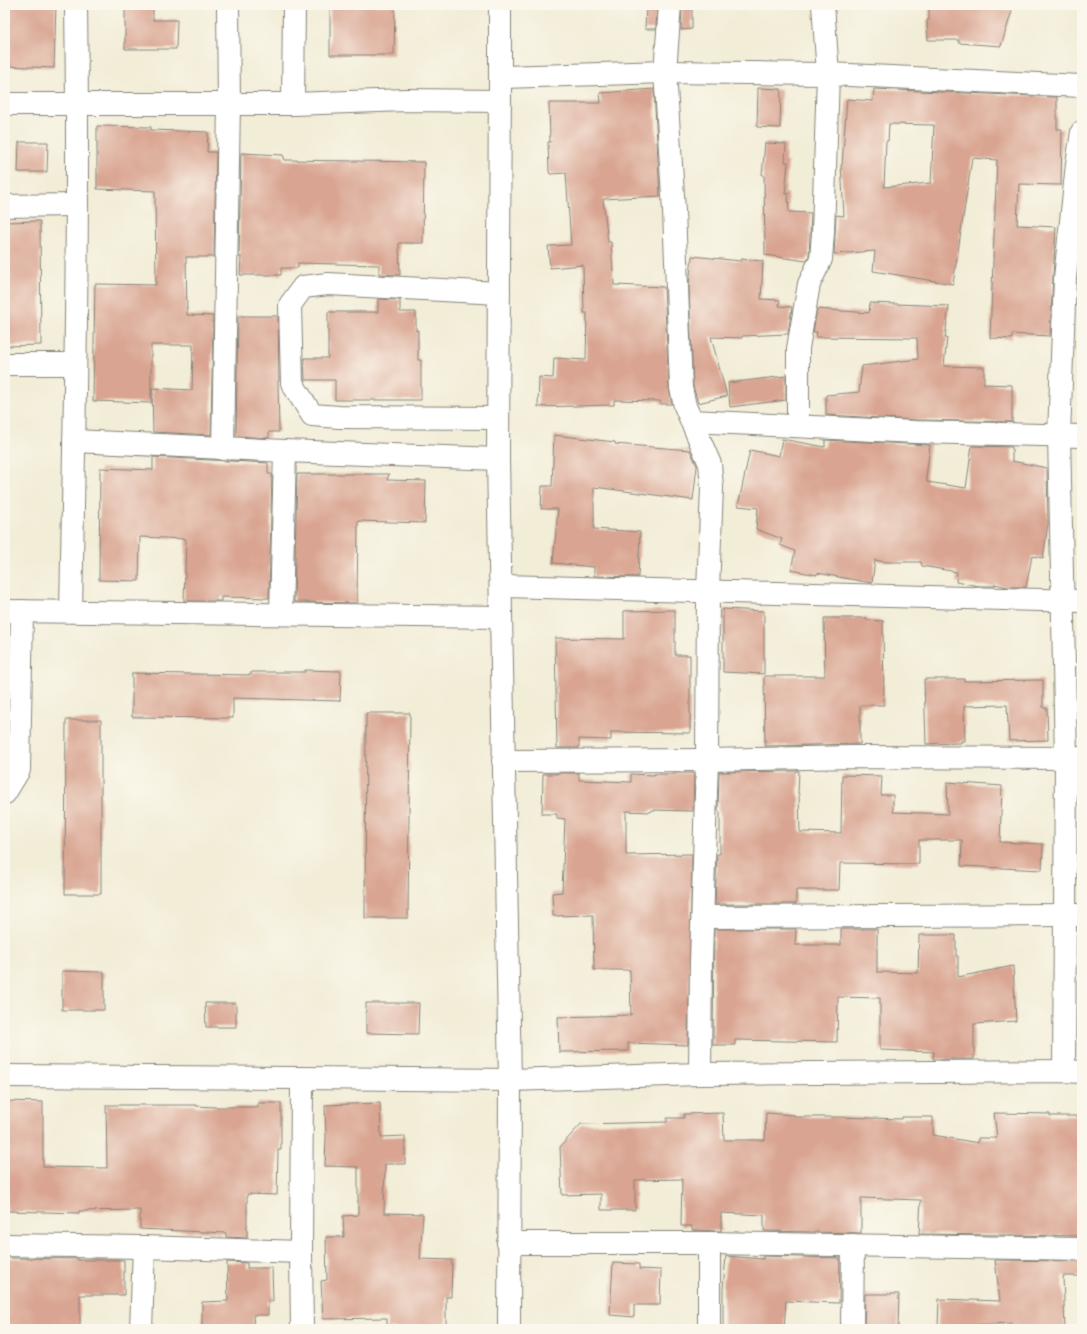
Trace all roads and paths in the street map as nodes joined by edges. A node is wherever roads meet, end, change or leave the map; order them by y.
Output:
1 (76, 5) edge
2 (228, 5) edge
3 (294, 5) edge
4 (500, 5) edge
5 (670, 5) edge
6 (823, 5) edge
7 (665, 72) junction
8 (828, 74) junction
9 (500, 77) junction
10 (1082, 86) edge
11 (500, 101) junction
12 (5, 104) edge
13 (78, 104) junction
14 (230, 104) junction
15 (293, 104) junction
16 (1082, 132) edge
17 (76, 205) junction
18 (5, 206) edge
19 (1074, 278) edge
20 (499, 293) junction
21 (5, 364) edge
22 (75, 364) junction
23 (498, 418) junction
24 (691, 421) junction
25 (798, 426) junction
26 (1059, 435) junction
27 (1082, 436) edge
28 (74, 441) junction
29 (223, 449) junction
30 (285, 451) junction
31 (498, 460) junction
32 (501, 586) junction
33 (708, 591) junction
34 (1072, 601) edge
35 (14, 611) edge
36 (71, 611) junction
37 (281, 614) junction
38 (501, 617) junction
39 (1074, 758) edge
40 (708, 760) junction
41 (503, 761) junction
42 (5, 793) edge
43 (1073, 916) edge
44 (703, 917) junction
45 (1073, 1071) edge
46 (700, 1074) junction
47 (5, 1076) edge
48 (302, 1078) junction
49 (510, 1080) junction
50 (508, 1243) junction
51 (709, 1243) junction
52 (5, 1245) edge
53 (853, 1245) junction
54 (144, 1247) junction
55 (1082, 1249) edge
56 (301, 1252) junction
57 (141, 1329) edge
58 (302, 1329) edge
59 (508, 1329) edge
60 (709, 1329) edge
61 (852, 1329) edge

1 - 13 street
2 - 14 street
3 - 15 street
4 - 9 street
5 - 7 street
6 - 8 street
7 - 8 street
7 - 9 street
7 - 24 street
8 - 10 street
8 - 25 street
9 - 11 street
11 - 15 street
11 - 20 street
12 - 13 street
13 - 14 street
13 - 17 street
14 - 15 street
14 - 29 street
16 - 19 street
17 - 18 street
17 - 22 street
19 - 26 street
20 - 23 street
20 - 23 street
21 - 22 street
22 - 28 street
23 - 31 street
24 - 25 street
24 - 33 street
25 - 26 street
26 - 27 street
26 - 34 street
28 - 29 street
28 - 36 street
29 - 30 street
30 - 31 street
30 - 37 street
31 - 32 street
32 - 33 street
32 - 38 street
33 - 34 street
33 - 40 street
34 - 39 street
35 - 36 street
35 - 42 street
36 - 37 street
37 - 38 street
38 - 41 street
39 - 40 street
39 - 43 street
40 - 41 street
40 - 44 street
41 - 49 street
43 - 44 street
43 - 45 street
44 - 46 street
45 - 46 street
46 - 49 street
47 - 48 street
48 - 49 street
48 - 56 street
49 - 50 street
50 - 51 street
50 - 59 street
51 - 53 street
51 - 60 street
52 - 54 street
53 - 55 street
53 - 61 street
54 - 56 street
54 - 57 street
56 - 58 street

